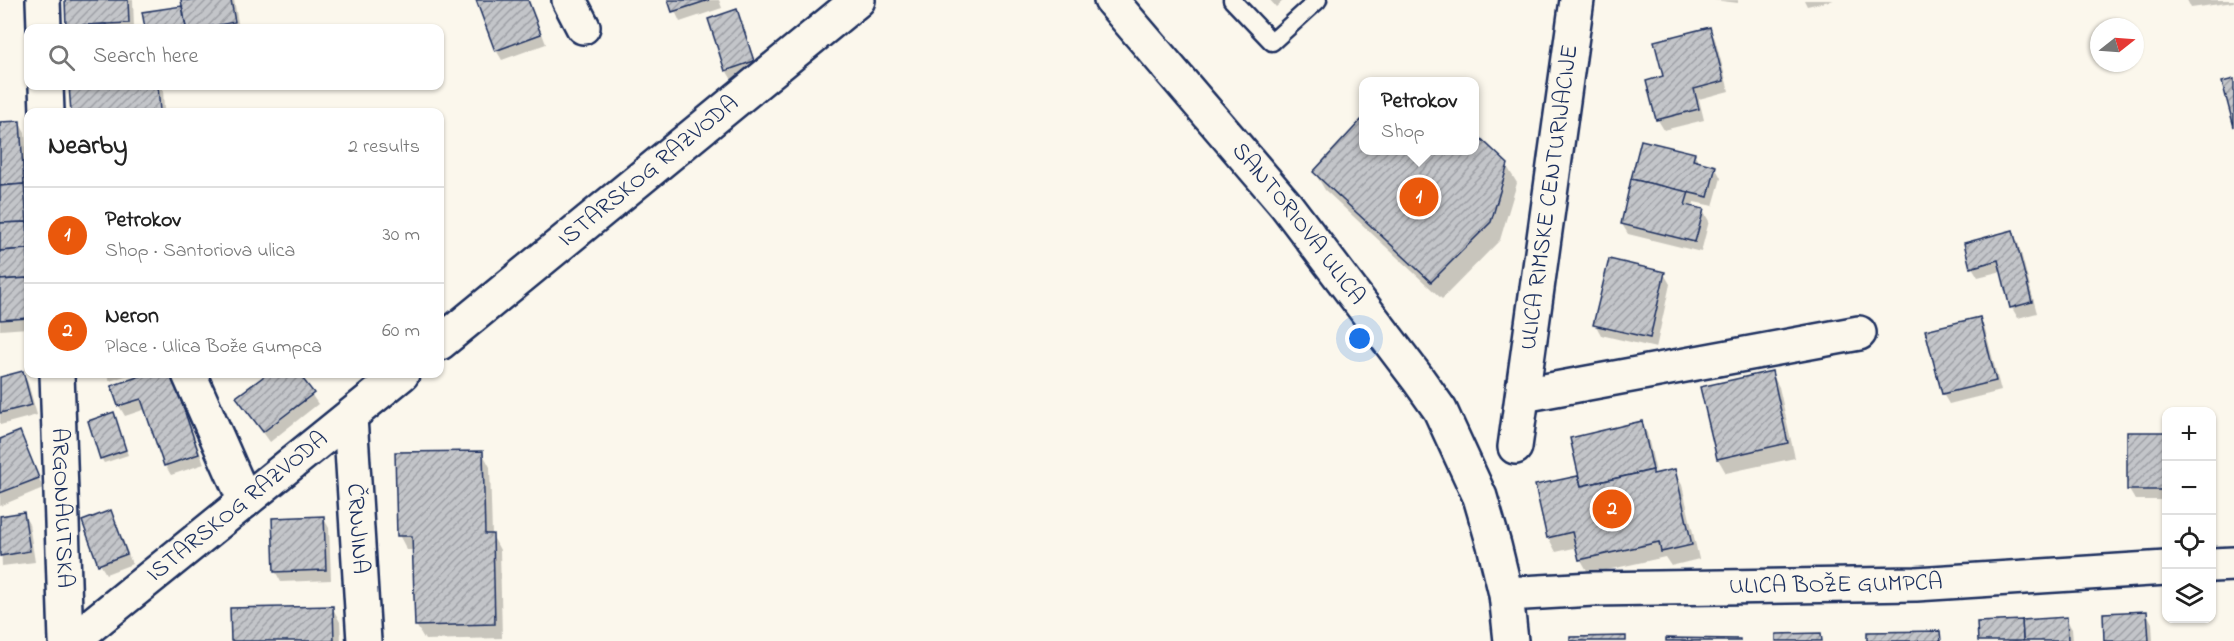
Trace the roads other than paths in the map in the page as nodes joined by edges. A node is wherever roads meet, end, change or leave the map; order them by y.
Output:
1 (43, 0) edge
2 (858, 0) edge
3 (1111, 0) edge
4 (1232, 0) edge
5 (1318, 0) edge
6 (1577, 0) edge
7 (44, 24) edge
8 (46, 90) edge
9 (47, 108) edge
10 (1859, 333) dead end
11 (444, 340) edge
12 (57, 378) edge
13 (191, 378) edge
14 (397, 378) edge
15 (1523, 395) junction
16 (350, 417) junction
17 (1515, 447) dead end
18 (245, 501) junction
19 (2234, 564) edge
20 (2216, 565) edge
21 (2162, 568) edge
22 (1506, 594) junction
23 (66, 641) edge
24 (72, 641) edge
25 (364, 641) edge
26 (1511, 641) edge

1 - 7 street
2 - 11 street, ISTARSKOG RAZVODA
3 - 22 street, SANTORIOVA ULICA
4 - 5 lane
6 - 15 street, ULICA RIMSKE CENTURIJACIJE
8 - 9 street
10 - 15 street
12 - 23 street, ARGONAUTSKA
13 - 18 street
14 - 16 street, ISTARSKOG RAZVODA
15 - 17 street, ULICA RIMSKE CENTURIJACIJE
16 - 18 street, ISTARSKOG RAZVODA
16 - 25 street, ČRNJINA
18 - 24 street, ISTARSKOG RAZVODA
19 - 20 street
21 - 22 street, ULICA BOŽE GUMPCA
22 - 26 street

